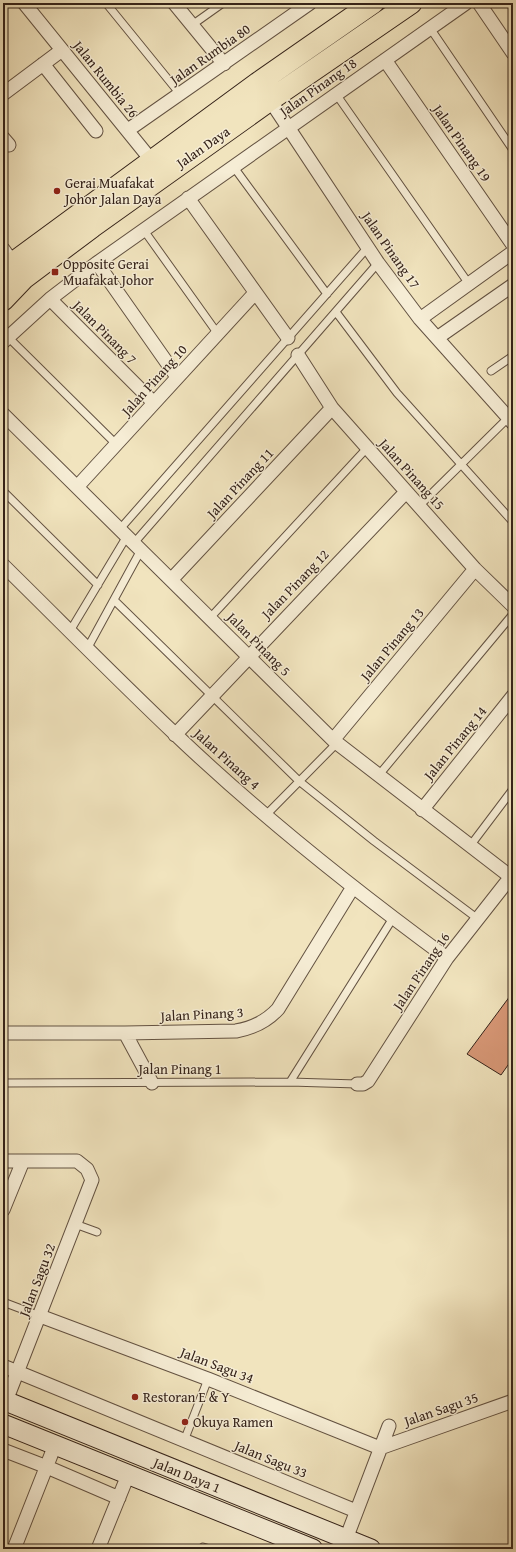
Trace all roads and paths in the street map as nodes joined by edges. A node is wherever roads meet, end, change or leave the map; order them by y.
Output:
1 (24, 3) edge
2 (106, 3) edge
3 (174, 3) edge
4 (223, 3) edge
5 (310, 3) edge
6 (373, 3) edge
7 (410, 3) edge
8 (466, 3) edge
9 (479, 3) edge
10 (192, 25) junction
11 (430, 28) junction
12 (511, 44) edge
13 (62, 50) junction
14 (385, 60) junction
15 (42, 64) junction
16 (224, 64) junction
17 (258, 82) junction
18 (3, 94) edge
19 (180, 94) junction
20 (336, 94) junction
21 (270, 100) junction
22 (289, 128) junction
23 (128, 130) junction
24 (96, 131) dead end
25 (513, 150) edge
26 (233, 166) junction
27 (158, 168) junction
28 (188, 198) junction
29 (143, 229) junction
30 (513, 245) edge
31 (368, 247) junction
32 (513, 252) edge
33 (6, 262) edge
34 (97, 262) junction
35 (378, 263) junction
36 (468, 284) junction
37 (513, 285) edge
38 (255, 293) junction
39 (327, 294) junction
40 (50, 299) junction
41 (3, 300) edge
42 (336, 312) junction
43 (420, 319) junction
44 (218, 334) junction
45 (288, 338) junction
46 (436, 338) junction
47 (5, 339) edge
48 (298, 355) junction
49 (513, 356) edge
50 (491, 371) dead end
51 (177, 377) junction
52 (154, 404) junction
53 (332, 408) junction
54 (3, 414) edge
55 (511, 420) edge
56 (117, 445) junction
57 (367, 448) junction
58 (461, 465) junction
59 (77, 487) junction
60 (3, 491) edge
61 (406, 492) junction
62 (419, 506) junction
63 (513, 522) edge
64 (130, 540) junction
65 (3, 565) edge
66 (475, 569) junction
67 (171, 580) junction
68 (98, 585) junction
69 (114, 600) junction
70 (513, 606) edge
71 (513, 614) edge
72 (210, 618) junction
73 (70, 631) junction
74 (87, 649) junction
75 (249, 656) junction
76 (211, 696) junction
77 (513, 696) edge
78 (176, 735) junction
79 (335, 741) junction
80 (378, 776) junction
81 (299, 781) junction
82 (513, 789) edge
83 (422, 810) junction
84 (266, 815) junction
85 (470, 846) junction
86 (512, 875) edge
87 (353, 887) junction
88 (393, 918) junction
89 (478, 919) junction
90 (448, 958) junction
91 (3, 1033) edge
92 (125, 1033) junction
93 (152, 1082) junction
94 (290, 1082) junction
95 (3, 1083) edge
96 (357, 1084) joint
97 (3, 1161) edge
98 (23, 1161) junction
99 (3, 1210) edge
100 (75, 1224) junction
101 (97, 1232) dead end
102 (3, 1302) edge
103 (40, 1316) junction
104 (3, 1366) edge
105 (18, 1372) junction
106 (208, 1379) junction
107 (5, 1401) edge
108 (513, 1401) edge
109 (3, 1424) edge
110 (389, 1426) dead end
111 (184, 1441) junction
112 (55, 1445) junction
113 (380, 1448) junction
114 (3, 1450) edge
115 (47, 1467) junction
116 (128, 1475) junction
117 (119, 1498) junction
118 (356, 1511) junction
119 (346, 1539) junction
120 (308, 1548) edge
121 (14, 1549) edge
122 (98, 1549) edge
123 (201, 1549) edge
124 (210, 1549) edge
125 (371, 1549) edge

1 - 13 street, Jalan Rumbia 26
2 - 19 lane
3 - 10 street
4 - 10 lane
5 - 16 street, Jalan Rumbia 80
6 - 17 main road, Jalan Daya
7 - 21 main road, Jalan Daya
8 - 11 street, Jalan Pinang 18
9 - 12 street
10 - 16 street
11 - 14 street, Jalan Pinang 18
11 - 25 lane
13 - 15 street
13 - 23 street, Jalan Rumbia 26
14 - 20 street, Jalan Pinang 18
14 - 30 street, Jalan Pinang 19
15 - 18 street
15 - 24 street
16 - 19 street, Jalan Rumbia 80
17 - 21 street, Jalan Pinang 17
17 - 27 main road, Jalan Daya
19 - 23 street, Jalan Rumbia 80
20 - 22 street, Jalan Pinang 18
20 - 36 lane
21 - 22 street, Jalan Pinang 17
21 - 27 main road, Jalan Daya
22 - 26 street, Jalan Pinang 18
22 - 31 street, Jalan Pinang 17
23 - 27 street, Jalan Rumbia 26
26 - 28 street, Jalan Pinang 18
26 - 39 lane
27 - 33 main road, Jalan Daya
27 - 41 main road, Jalan Daya
28 - 29 street, Jalan Pinang 18
28 - 38 street
29 - 34 street, Jalan Pinang 18
29 - 44 lane
31 - 35 street, Jalan Pinang 17
31 - 39 lane
32 - 36 street
34 - 40 street, Jalan Pinang 18
34 - 51 street
35 - 42 lane
35 - 43 street, Jalan Pinang 17
36 - 43 street
37 - 46 street
38 - 44 street, Jalan Pinang 10
38 - 45 street
39 - 45 lane
40 - 47 street, Jalan Pinang 18
40 - 52 street, Jalan Pinang 7
42 - 48 lane
42 - 58 lane
43 - 46 street, Jalan Pinang 17
44 - 51 street, Jalan Pinang 10
45 - 64 lane
46 - 55 street, Jalan Pinang 17
47 - 56 lane
48 - 53 street, Jalan Pinang 15
48 - 64 lane
49 - 50 lane
51 - 52 street, Jalan Pinang 10
52 - 56 street, Jalan Pinang 10
53 - 57 street, Jalan Pinang 15
53 - 67 street, Jalan Pinang 11
54 - 59 street, Jalan Pinang 5
55 - 58 lane
56 - 59 street, Jalan Pinang 10
57 - 61 street, Jalan Pinang 15
57 - 72 lane
58 - 62 lane
58 - 63 lane
59 - 64 street, Jalan Pinang 5
60 - 68 lane
61 - 62 street, Jalan Pinang 15
61 - 75 street, Jalan Pinang 12
62 - 66 street, Jalan Pinang 15
64 - 67 street, Jalan Pinang 5
64 - 68 lane
64 - 69 lane
65 - 73 street, Jalan Pinang 4
66 - 70 street, Jalan Pinang 15
66 - 79 street, Jalan Pinang 13
67 - 72 street, Jalan Pinang 5
68 - 73 lane
69 - 74 lane
69 - 76 lane
71 - 80 lane
72 - 75 street, Jalan Pinang 5
73 - 74 street, Jalan Pinang 4
74 - 78 street, Jalan Pinang 4
75 - 76 street, Jalan Pinang 12
75 - 79 street, Jalan Pinang 5
76 - 78 street, Jalan Pinang 12
76 - 81 lane
77 - 83 street, Jalan Pinang 14
78 - 84 street, Jalan Pinang 4
79 - 80 street, Jalan Pinang 5
79 - 81 lane
80 - 83 street, Jalan Pinang 5
81 - 84 lane
81 - 89 lane
82 - 85 lane
83 - 85 street, Jalan Pinang 5
84 - 87 street, Jalan Pinang 4
85 - 86 street, Jalan Pinang 5
86 - 89 street, Jalan Pinang 16
87 - 88 street, Jalan Pinang 4
87 - 92 street, Jalan Pinang 3
88 - 90 street, Jalan Pinang 4
88 - 94 lane
89 - 90 street, Jalan Pinang 16
90 - 96 street, Jalan Pinang 16
91 - 92 street, Jalan Pinang 3
92 - 93 street
93 - 94 lane, Jalan Pinang 1
93 - 95 lane, Jalan Pinang 1
94 - 96 lane, Jalan Pinang 1
97 - 98 street
98 - 99 street
98 - 100 street, Jalan Sagu 32
100 - 101 lane
100 - 103 street, Jalan Sagu 32
102 - 103 lane
103 - 105 street, Jalan Sagu 32
103 - 106 street, Jalan Sagu 34
104 - 105 street, Jalan Sagu 33
105 - 107 street, Jalan Sagu 32
105 - 111 street, Jalan Sagu 33
106 - 111 lane
106 - 113 street, Jalan Sagu 34
107 - 119 main road, Jalan Daya 1
108 - 113 street, Jalan Sagu 35
109 - 112 main road, Jalan Daya 1
110 - 113 street
111 - 118 street, Jalan Sagu 33
112 - 115 street
112 - 116 main road, Jalan Daya 1
113 - 118 street
114 - 115 street
115 - 117 street
115 - 121 street
116 - 117 street
116 - 120 main road, Jalan Daya 1
117 - 122 street
118 - 119 street
119 - 125 main road, Jalan Daya 1
123 - 124 lane

